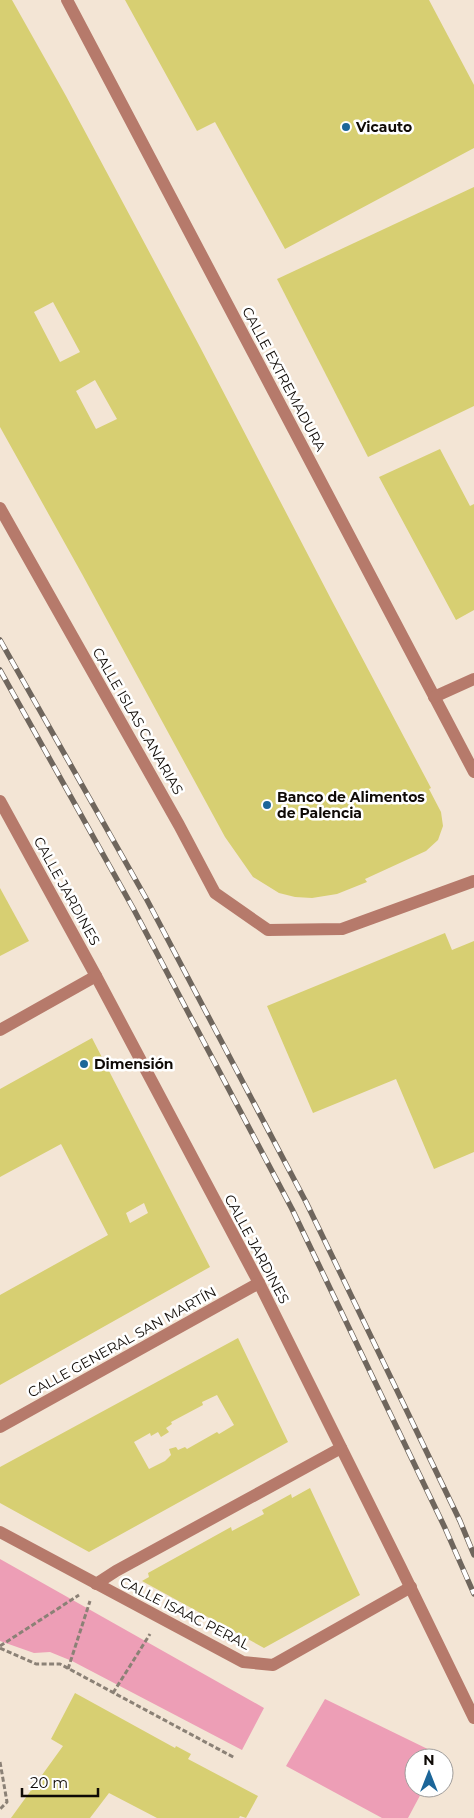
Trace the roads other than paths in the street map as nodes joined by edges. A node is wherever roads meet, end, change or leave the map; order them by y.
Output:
1 (67, 0) edge
2 (0, 508) edge
3 (474, 679) edge
4 (434, 697) junction
5 (474, 772) edge
6 (0, 801) edge
7 (474, 881) edge
8 (96, 976) junction
9 (0, 1030) edge
10 (259, 1283) junction
11 (0, 1427) edge
12 (341, 1448) junction
13 (0, 1532) edge
14 (96, 1584) junction
15 (411, 1587) junction
16 (474, 1718) edge

1 - 4 street, CALLE EXTREMADURA
2 - 7 street, CALLE ISLAS CANARIAS
3 - 4 street
4 - 5 street, CALLE EXTREMADURA
6 - 8 street, CALLE JARDINES
8 - 9 street
8 - 10 street, CALLE JARDINES
10 - 11 street, CALLE GENERAL SAN MARTÍN
10 - 12 street, CALLE JARDINES
12 - 14 street
12 - 15 street, CALLE JARDINES
13 - 14 street, CALLE ISAAC PERAL
14 - 15 street, CALLE ISAAC PERAL
15 - 16 street, CALLE JARDINES

